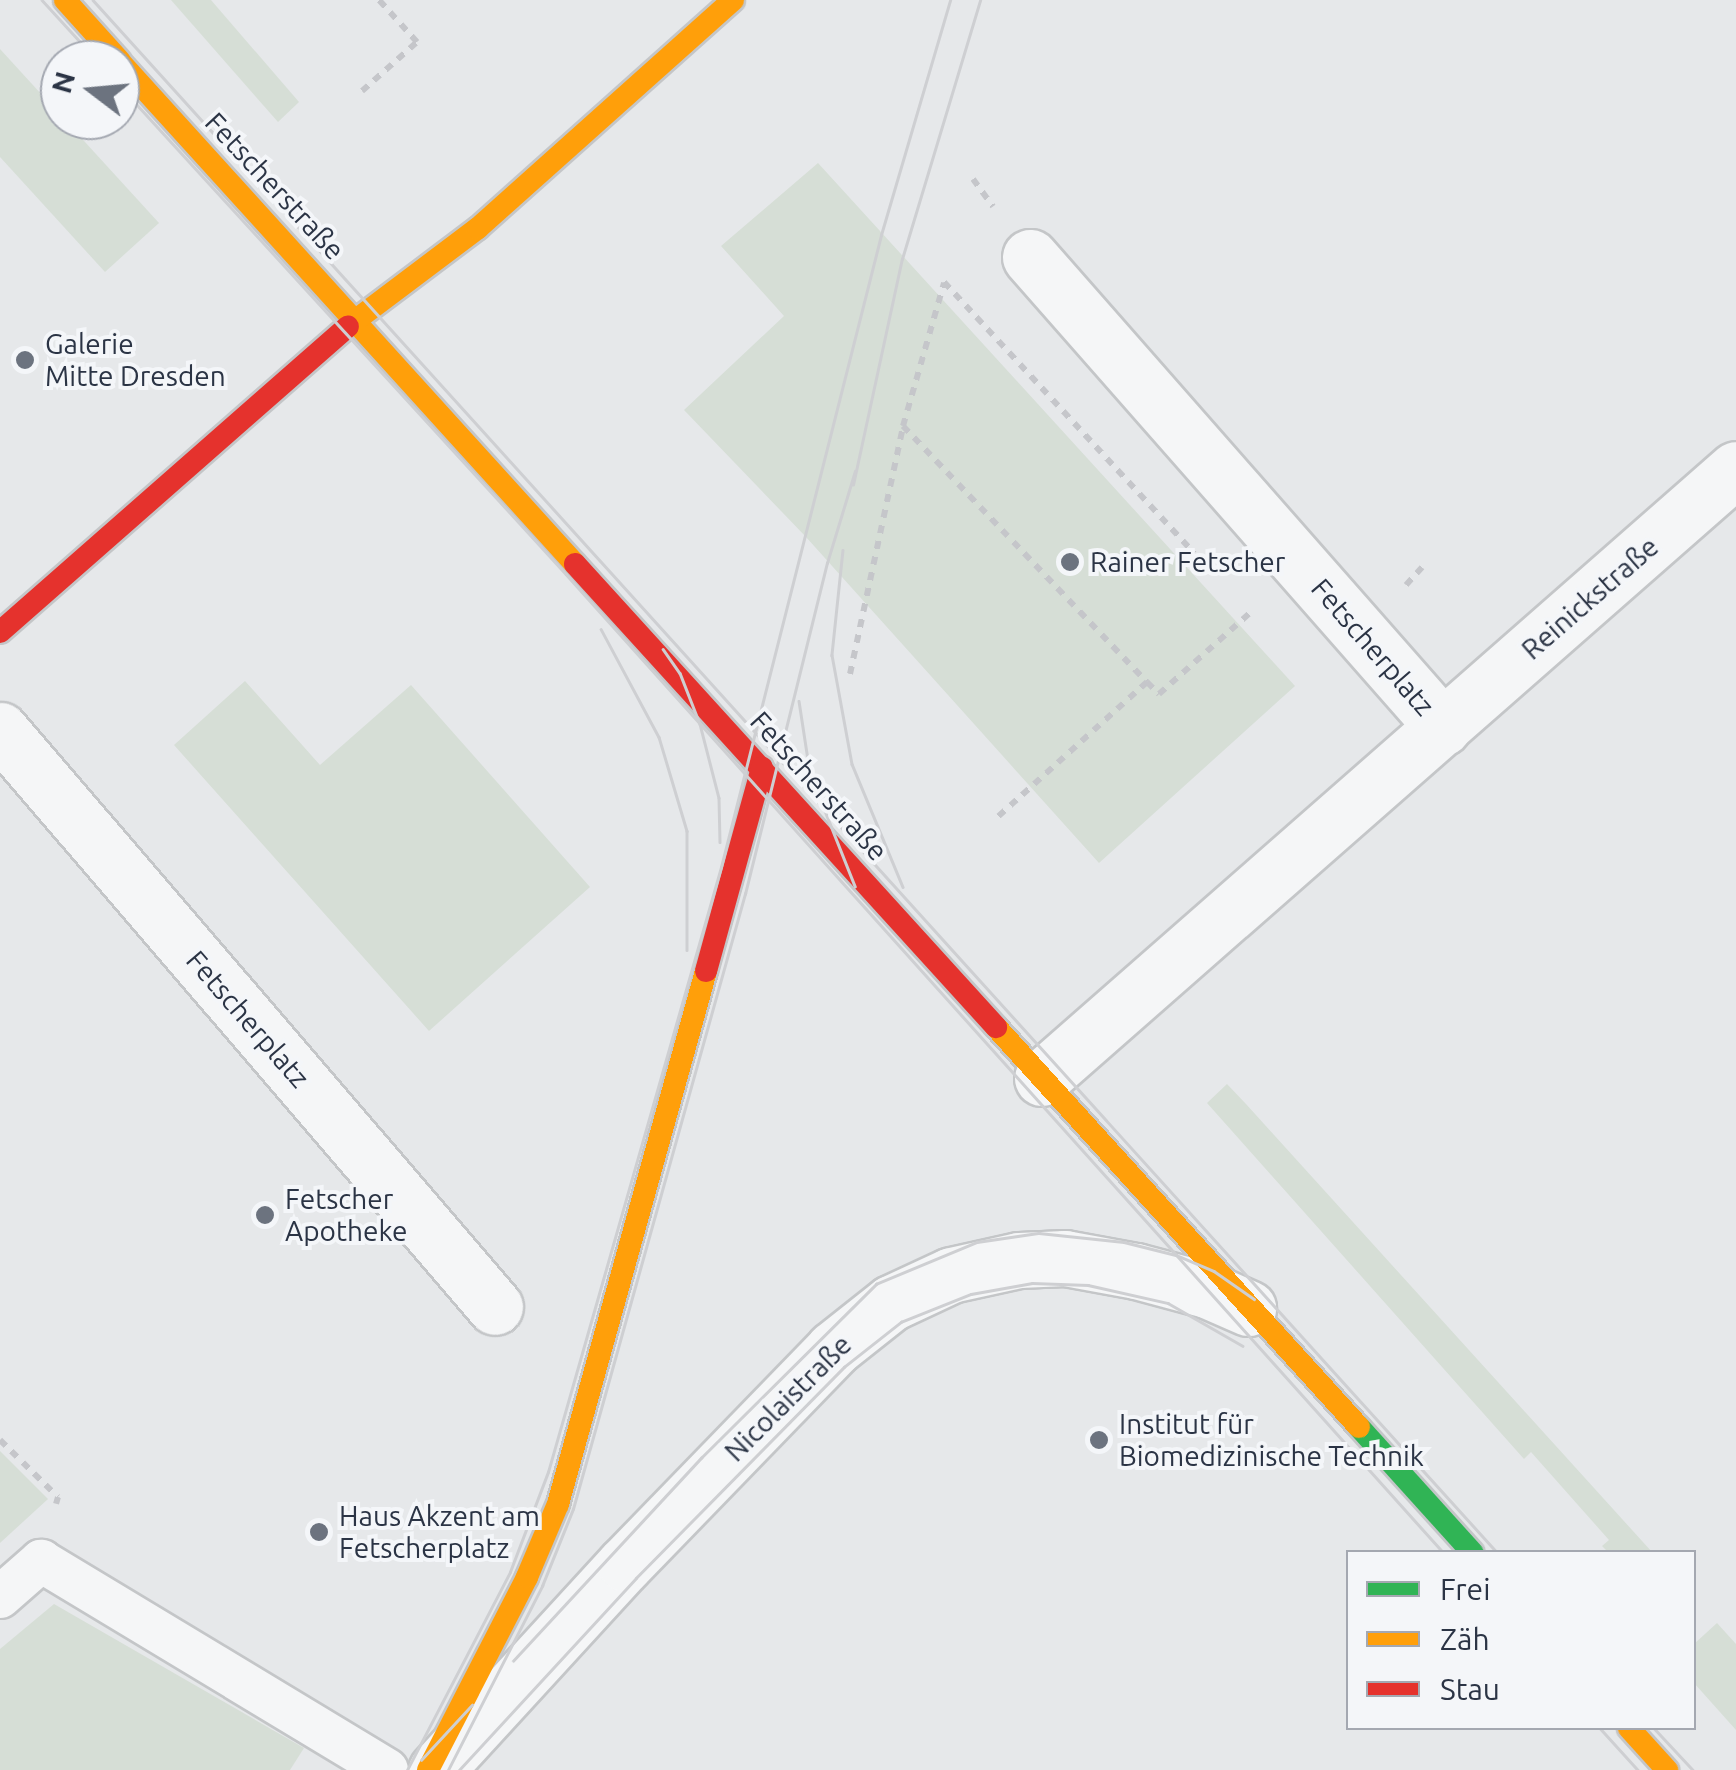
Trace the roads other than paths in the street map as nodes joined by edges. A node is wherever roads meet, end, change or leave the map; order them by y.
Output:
1 (64, 0) edge
2 (733, 0) edge
3 (100, 40) edge
4 (140, 84) edge
5 (1030, 257) dead end
6 (357, 319) junction
7 (1736, 469) edge
8 (0, 632) edge
9 (1443, 727) junction
10 (0, 730) edge
11 (762, 768) junction
12 (1042, 1078) junction
13 (495, 1307) dead end
14 (1248, 1308) junction
15 (1470, 1550) edge
16 (0, 1597) edge
17 (1631, 1730) edge
18 (387, 1770) edge
19 (428, 1770) edge
20 (436, 1770) edge
21 (1667, 1770) edge

1 - 3 main road, Fetscherstraße
2 - 6 main road
4 - 6 main road, Fetscherstraße
5 - 9 street, Fetscherplatz
6 - 8 main road
6 - 11 main road, Fetscherstraße
7 - 9 street, Reinickstraße
9 - 12 street, Fetscherplatz
10 - 13 street, Fetscherplatz
11 - 12 main road, Fetscherstraße
11 - 19 main road
12 - 14 main road, Fetscherstraße
14 - 15 main road, Fetscherstraße
14 - 20 street, Nicolaistraße
16 - 18 lane
17 - 21 main road

